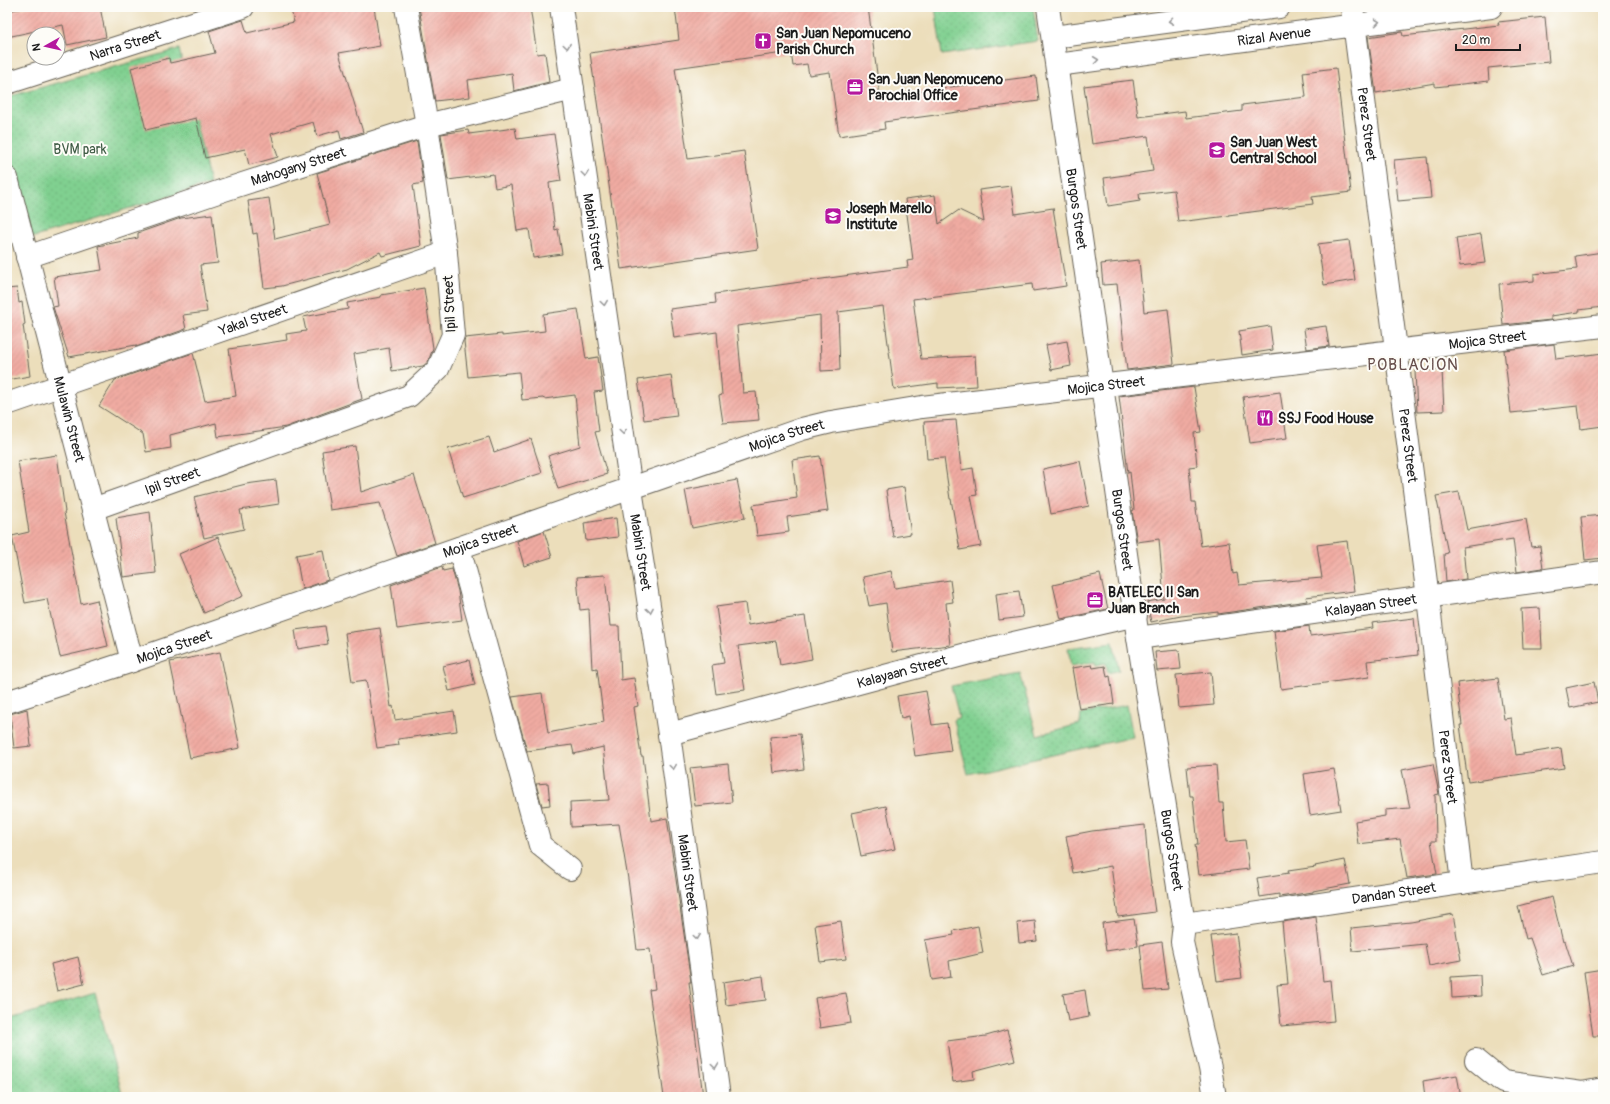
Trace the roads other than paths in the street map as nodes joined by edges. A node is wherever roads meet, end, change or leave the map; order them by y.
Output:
1 (243, 7) edge
2 (406, 7) edge
3 (561, 7) edge
4 (1048, 7) edge
5 (1279, 7) edge
6 (1491, 7) edge
7 (1353, 16) edge
8 (1203, 17) junction
9 (1053, 37) junction
10 (1207, 45) junction
11 (1057, 65) junction
12 (7, 83) edge
13 (573, 89) junction
14 (427, 125) junction
15 (7, 178) edge
16 (446, 253) junction
17 (27, 257) junction
18 (1603, 326) edge
19 (1396, 350) junction
20 (60, 386) junction
21 (1102, 386) junction
22 (7, 404) edge
23 (631, 489) junction
24 (93, 510) junction
25 (459, 548) junction
26 (1603, 572) edge
27 (1428, 598) junction
28 (1136, 615) junction
29 (1138, 638) junction
30 (132, 661) junction
31 (7, 702) edge
32 (669, 734) junction
33 (1603, 862) edge
34 (570, 869) dead end
35 (1462, 883) junction
36 (1184, 924) junction
37 (1476, 1060) dead end
38 (1603, 1089) edge
39 (719, 1097) edge
40 (1215, 1097) edge

1 - 12 street, Narra Street
2 - 14 street, Ipil Street
3 -> 13 street, Mabini Street
4 - 9 street, Burgos Street
5 - 8 street, Rizal Avenue
7 -> 6 street, Rizal Avenue
7 - 10 street, Rizal Avenue
7 - 19 street, Perez Street
8 -> 9 street, Rizal Avenue
8 - 10 street
9 - 11 street, Burgos Street
11 -> 10 street, Rizal Avenue
11 - 21 street, Burgos Street
13 - 14 street, Mahogany Street
13 -> 23 street, Mabini Street
14 - 16 street, Ipil Street
14 - 17 street, Mahogany Street
15 - 17 street, Mulawin Street
16 - 20 street, Yakal Street
16 - 24 street, Ipil Street
17 - 20 street, Mulawin Street
18 - 19 street, Mojica Street
19 - 21 street, Mojica Street
19 - 27 street, Perez Street
20 - 22 street, Yakal Street
20 - 24 street, Mulawin Street
21 - 23 street, Mojica Street
21 - 28 street, Burgos Street
23 - 25 street, Mojica Street
23 -> 32 street, Mabini Street
24 - 30 street, Mulawin Street
25 - 30 street, Mojica Street
25 - 34 street
26 - 27 street, Kalayaan Street
27 - 29 street, Kalayaan Street
27 - 35 street, Perez Street
28 - 29 street, Burgos Street
28 - 32 street, Kalayaan Street
29 - 36 street, Burgos Street
30 - 31 street, Mojica Street
32 -> 39 street, Mabini Street
33 - 35 street, Dandan Street
35 - 36 street, Dandan Street
36 - 40 street, Burgos Street
37 - 38 street

